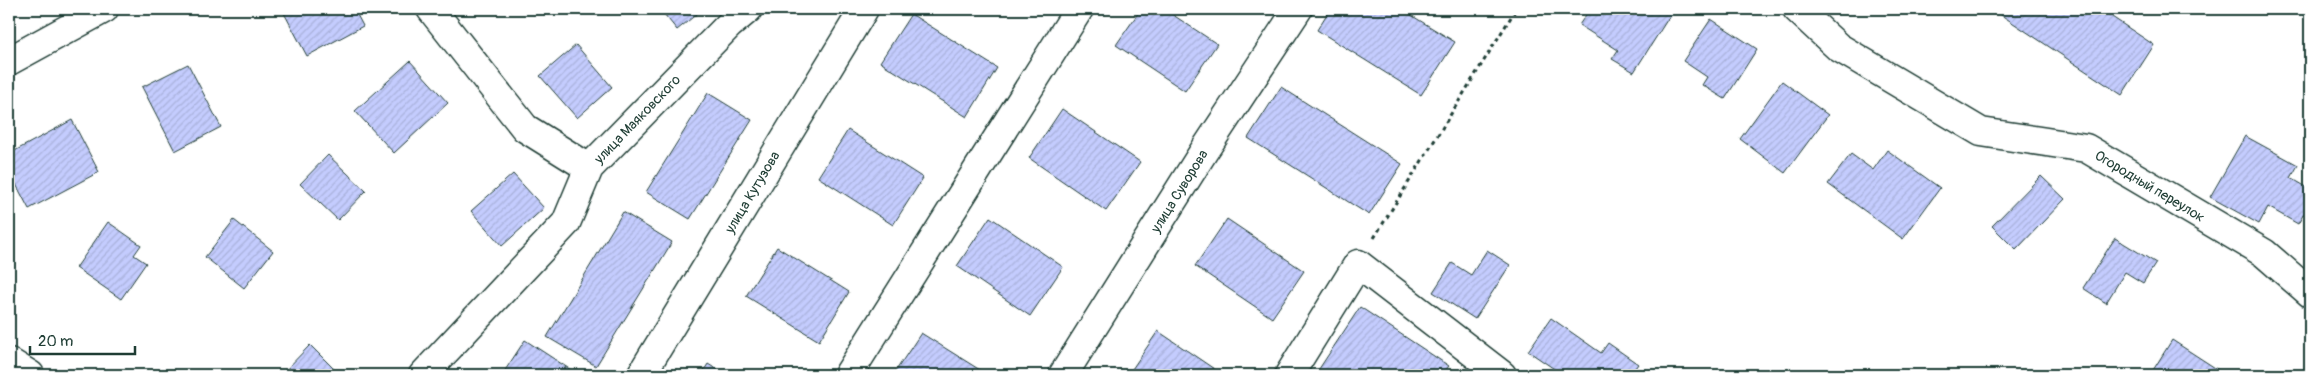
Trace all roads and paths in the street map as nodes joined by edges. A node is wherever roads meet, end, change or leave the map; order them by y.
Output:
1 (104, 9) edge
2 (431, 9) edge
3 (748, 9) edge
4 (864, 9) edge
5 (1079, 9) edge
6 (1298, 9) edge
7 (1516, 9) edge
8 (1797, 9) edge
9 (9, 61) edge
10 (589, 168) junction
11 (1358, 264) junction
12 (2310, 293) edge
13 (9, 362) edge
14 (30, 375) edge
15 (423, 375) edge
16 (641, 375) edge
17 (848, 375) edge
18 (1063, 375) edge
19 (1289, 375) edge
20 (1502, 375) edge

1 - 9 street
2 - 10 street
3 - 10 street, улица Маяковского
4 - 16 street, улица Кутузова
5 - 17 street
6 - 18 street, улица Суворова
7 - 11 path
8 - 12 street, Огородный переулок
10 - 15 street, улица Маяковского
11 - 19 street
11 - 20 street
13 - 14 street

